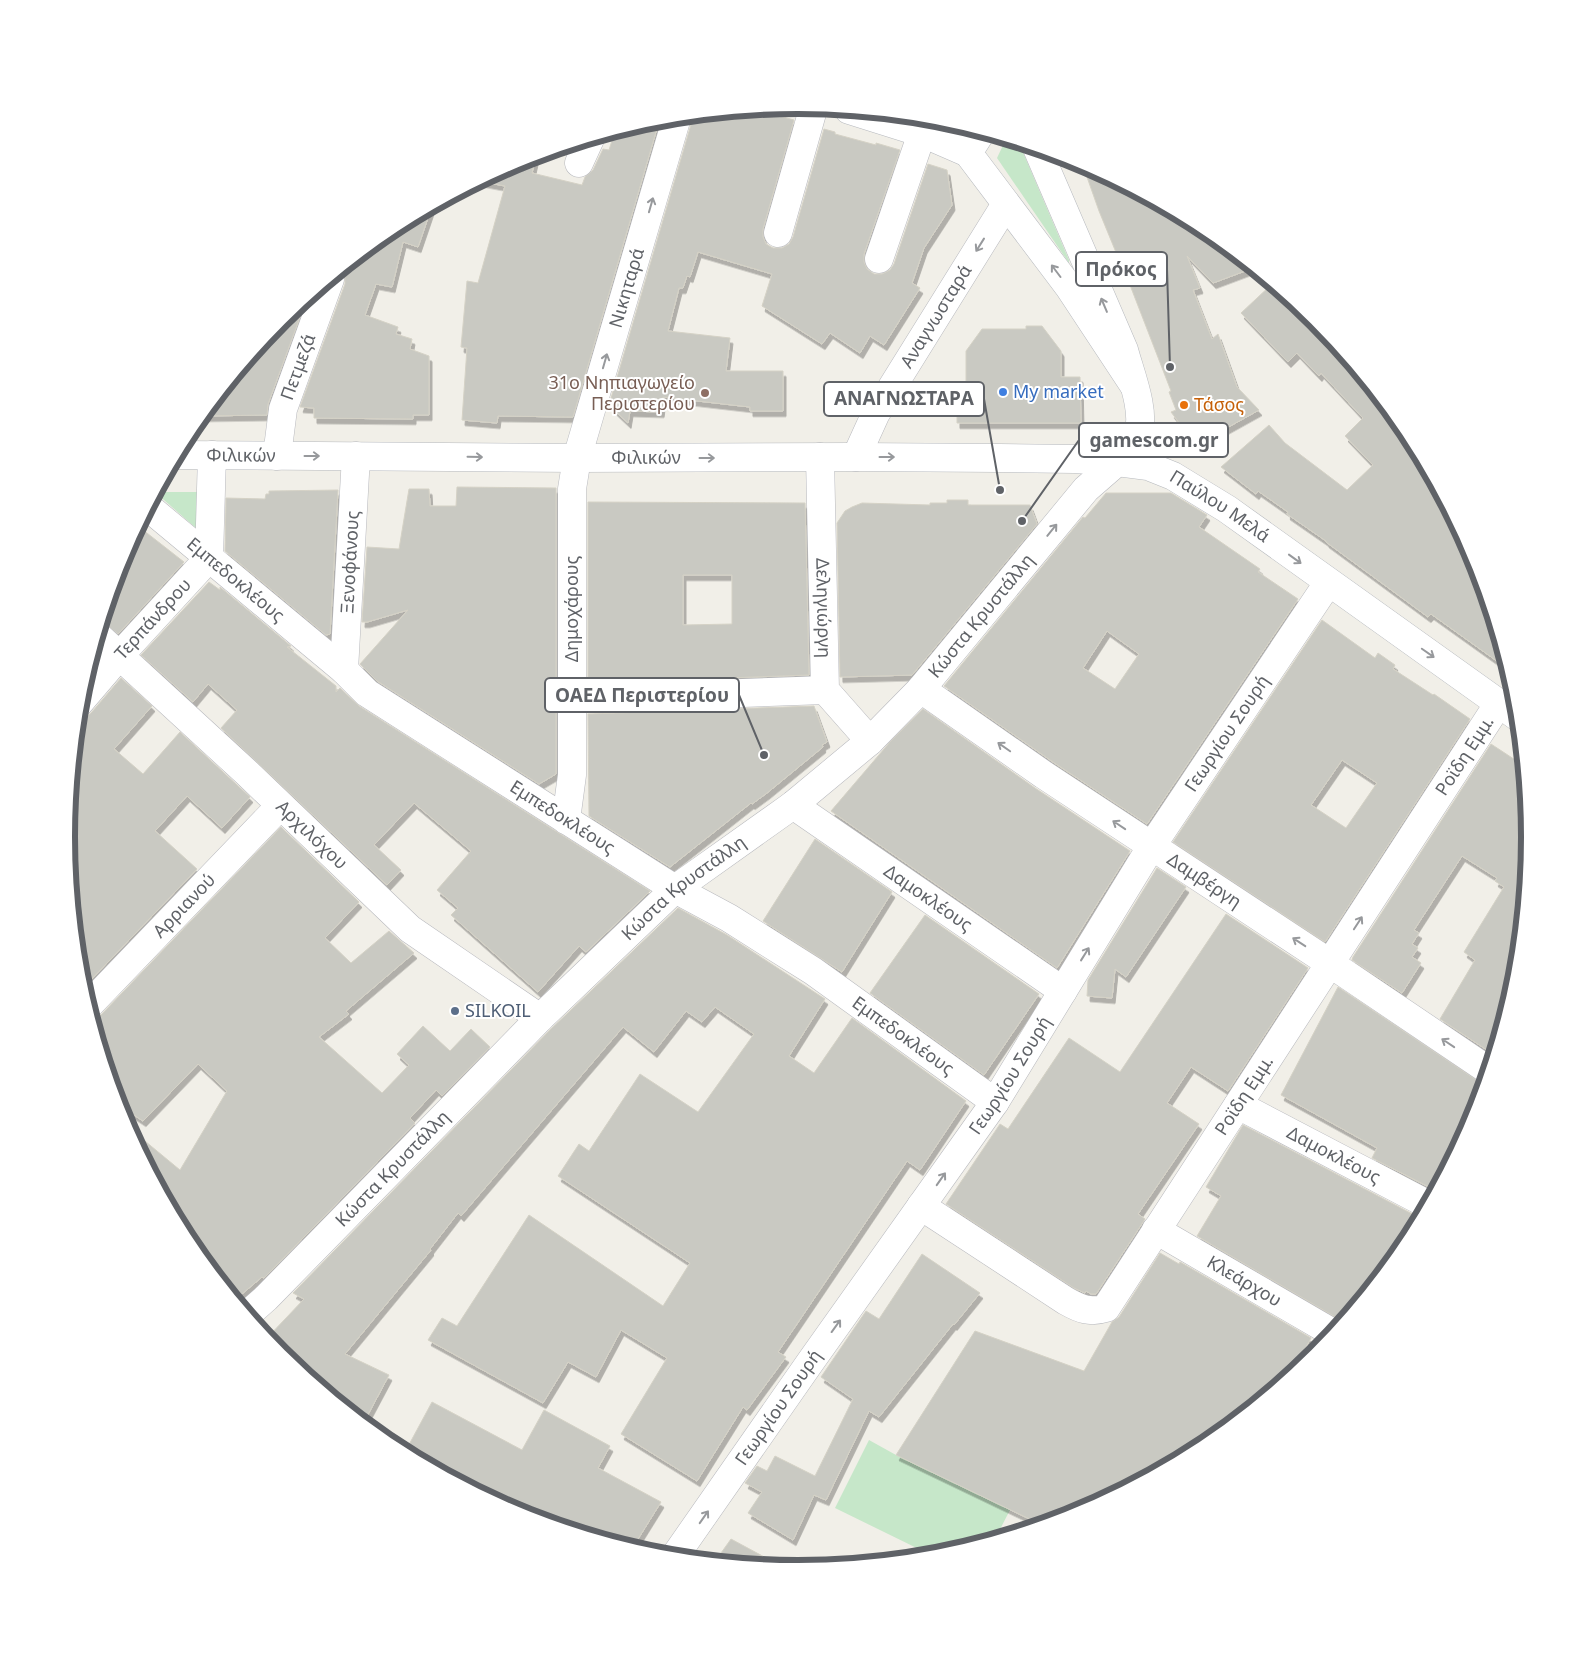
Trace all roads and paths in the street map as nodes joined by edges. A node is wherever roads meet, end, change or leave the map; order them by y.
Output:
1 (812, 114) edge
2 (875, 118) edge
3 (675, 124) edge
4 (922, 133) junction
5 (975, 142) edge
6 (587, 145) edge
7 (1040, 156) edge
8 (579, 163) dead end
9 (1006, 204) junction
10 (778, 233) dead end
11 (879, 259) dead end
12 (327, 288) edge
13 (1133, 384) junction
14 (184, 455) edge
15 (212, 455) junction
16 (277, 456) junction
17 (356, 456) junction
18 (820, 457) junction
19 (856, 457) junction
20 (576, 458) junction
21 (1117, 462) junction
22 (153, 512) edge
23 (210, 558) junction
24 (1328, 583) junction
25 (103, 640) edge
26 (120, 655) junction
27 (344, 670) junction
28 (922, 689) junction
29 (90, 690) edge
30 (825, 690) junction
31 (572, 699) junction
32 (1508, 710) edge
33 (870, 741) junction
34 (793, 805) junction
35 (280, 806) junction
36 (566, 820) junction
37 (1152, 846) junction
38 (675, 889) junction
39 (1331, 964) junction
40 (1063, 991) junction
41 (94, 1000) edge
42 (540, 1018) junction
43 (1484, 1067) edge
44 (996, 1102) junction
45 (1238, 1105) junction
46 (1422, 1201) edge
47 (922, 1206) junction
48 (1156, 1230) junction
49 (252, 1311) edge
50 (1326, 1330) edge
51 (680, 1549) edge

1 - 10 street
2 - 4 street
20 -> 3 street, Νικηταρά
4 - 5 street
4 - 11 street
5 - 9 street
6 - 8 street
13 -> 7 street
13 -> 9 street
9 -> 19 street, Αναγνωσταρά
12 - 16 street, Πετμεζά
13 - 21 street
14 - 15 street, Φιλικών
15 - 16 street, Φιλικών
15 - 23 street
16 -> 17 street, Φιλικών
17 -> 20 street, Φιλικών
17 - 27 street, Ξενοφάνους
18 - 19 street, Φιλικών
20 -> 18 street, Φιλικών
18 - 30 street, Δεληγιώργη
19 -> 21 street, Φιλικών
20 - 31 street, Δημοχάρους
21 -> 24 street, Παύλου Μελά
28 -> 21 street, Κώστα Κρυστάλλη
22 - 23 street, Εμπεδοκλέους
23 - 26 street, Τερπάνδρου
23 - 27 street, Εμπεδοκλέους
24 -> 32 street, Παύλου Μελά
24 - 37 street, Γεωργίου Σουρή
25 - 26 street, Αρχιλόχου
26 - 29 street, Τερπάνδρου
26 - 35 street, Αρχιλόχου
27 - 36 street, Εμπεδοκλέους
28 - 33 street, Κώστα Κρυστάλλη
37 -> 28 street, Δαμβέργη
30 - 31 street
30 - 33 street
31 - 36 street, Δημοχάρους
39 -> 32 street, Ροϊδη Εμμ.
33 - 34 street, Κώστα Κρυστάλλη
34 - 38 street, Κώστα Κρυστάλλη
34 - 40 street, Δαμοκλέους
35 - 41 street, Αρριανού
35 - 42 street, Αρχιλόχου
36 - 38 street, Εμπεδοκλέους
39 -> 37 street, Δαμβέργη
40 -> 37 street, Γεωργίου Σουρή
38 - 42 street, Κώστα Κρυστάλλη
38 - 44 street, Εμπεδοκλέους
43 -> 39 street, Δαμβέργη
39 - 45 street, Ροϊδη Εμμ.
40 - 44 street, Γεωργίου Σουρή
42 - 49 street, Κώστα Κρυστάλλη
47 -> 44 street, Γεωργίου Σουρή
45 - 46 street, Δαμοκλέους
45 - 48 street, Ροϊδη Εμμ.
47 - 48 street, Ροϊδη Εμμ.
51 -> 47 street, Γεωργίου Σουρή
48 - 50 street, Κλεάρχου

